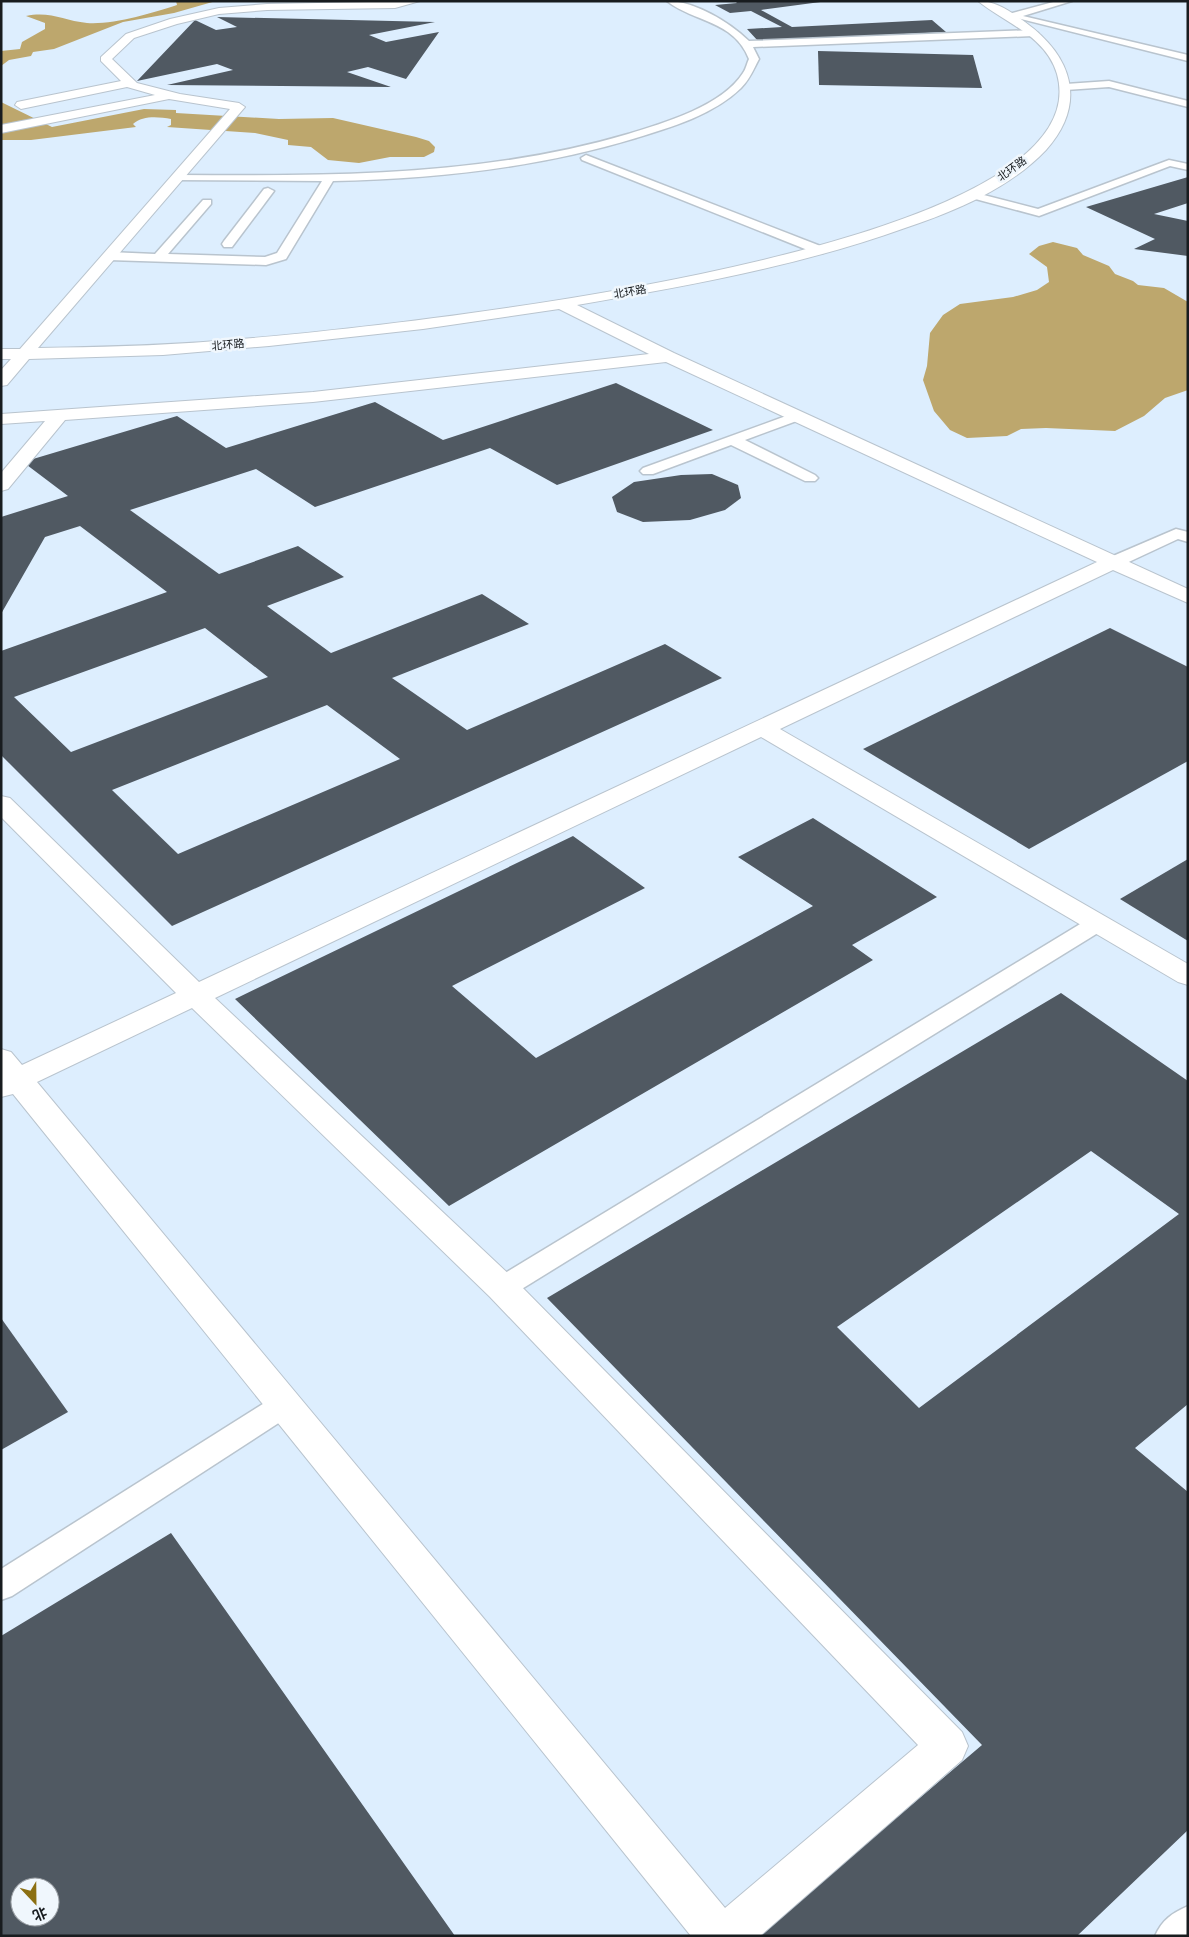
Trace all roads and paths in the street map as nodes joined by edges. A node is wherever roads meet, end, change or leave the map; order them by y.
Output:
1 (415, 1) edge
2 (671, 1) edge
3 (983, 1) edge
4 (1068, 1) edge
5 (1008, 11) junction
6 (1033, 33) junction
7 (748, 44) junction
8 (1188, 58) edge
9 (130, 83) junction
10 (1066, 87) junction
11 (170, 96) junction
12 (1188, 104) edge
13 (10, 107) dead end
14 (1, 128) edge
15 (586, 158) dead end
16 (1188, 167) edge
17 (178, 178) junction
18 (329, 179) junction
19 (211, 190) dead end
20 (230, 190) dead end
21 (249, 191) dead end
22 (303, 192) dead end
23 (321, 192) junction
24 (972, 195) junction
25 (207, 202) dead end
26 (228, 244) dead end
27 (820, 250) junction
28 (109, 256) junction
29 (158, 258) junction
30 (562, 304) junction
31 (24, 353) junction
32 (1, 354) edge
33 (668, 357) junction
34 (1, 381) edge
35 (797, 416) junction
36 (58, 417) junction
37 (1, 420) edge
38 (732, 440) junction
39 (648, 471) dead end
40 (810, 478) dead end
41 (1, 485) edge
42 (1188, 537) edge
43 (1112, 563) junction
44 (1188, 598) edge
45 (762, 728) junction
46 (1, 803) edge
47 (1098, 923) junction
48 (1188, 976) edge
49 (195, 995) junction
50 (7, 1075) edge
51 (502, 1288) junction
52 (284, 1405) junction
53 (1, 1586) edge
54 (1188, 1924) edge
55 (720, 1936) edge
56 (726, 1936) edge
57 (1173, 1936) edge

1 - 9 street
2 - 7 lane
3 - 5 street, 北环路
4 - 5 lane
5 - 6 street, 北环路
5 - 8 lane
6 - 7 lane
6 - 10 street, 北环路
7 - 18 lane
9 - 11 street
9 - 13 street
10 - 12 lane
10 - 24 street, 北环路
11 - 14 street
11 - 17 street
15 - 27 lane
16 - 24 lane
17 - 18 lane
17 - 28 street
18 - 23 lane
19 - 20 lane
21 - 26 lane
22 - 23 lane
23 - 29 lane
24 - 27 street, 北环路
25 - 29 lane
27 - 30 street, 北环路
28 - 29 lane
28 - 31 street
30 - 31 street, 北环路
30 - 33 street
31 - 32 street, 北环路
31 - 34 street
33 - 35 street
33 - 36 street
35 - 38 lane
35 - 43 street
36 - 37 street
36 - 41 street
38 - 39 lane
38 - 40 lane
42 - 43 lane
43 - 44 street
43 - 45 street
45 - 47 street
45 - 49 street
46 - 49 street
47 - 48 street
47 - 51 lane
49 - 50 street
49 - 51 street
50 - 52 street
51 - 56 street
52 - 53 lane
52 - 55 street
54 - 57 lane

